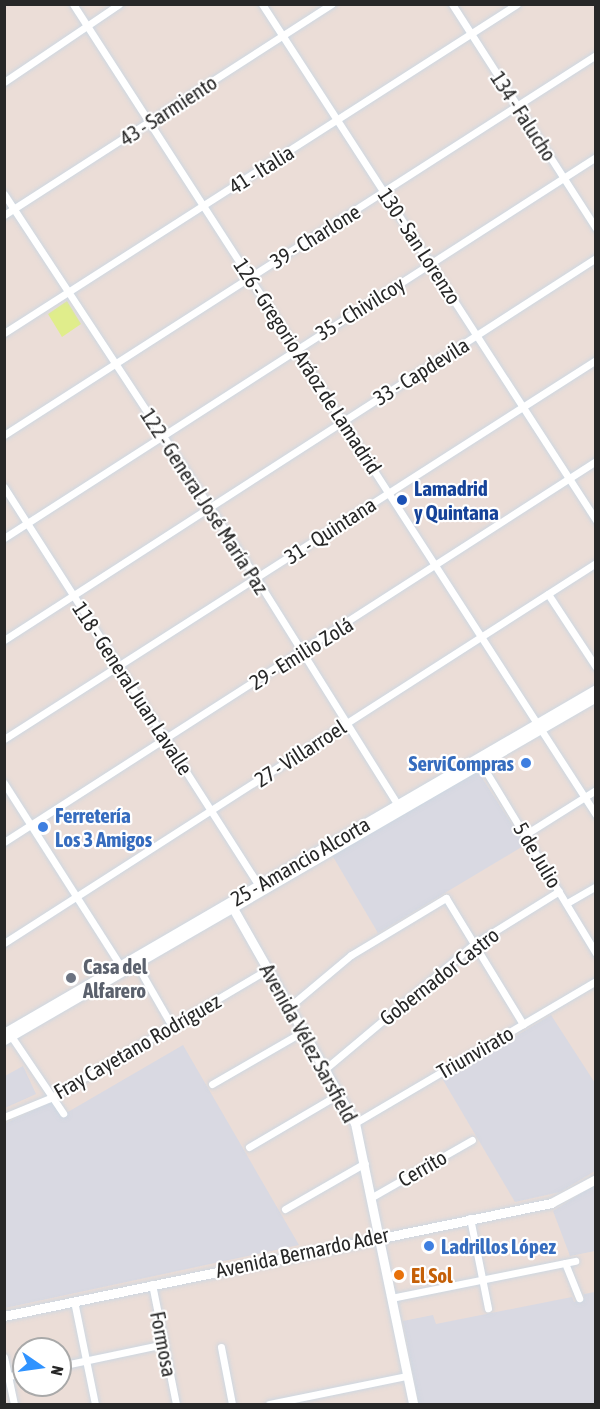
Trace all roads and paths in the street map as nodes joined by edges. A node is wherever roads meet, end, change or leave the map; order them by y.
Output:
1 (73, 4) edge
2 (119, 4) edge
3 (262, 4) edge
4 (332, 4) edge
5 (452, 4) edge
6 (517, 4) edge
7 (86, 26) junction
8 (471, 35) junction
9 (282, 36) junction
10 (596, 55) edge
11 (4, 82) edge
12 (517, 106) junction
13 (337, 121) junction
14 (149, 123) junction
15 (596, 157) edge
16 (564, 178) junction
17 (385, 192) junction
18 (4, 194) edge
19 (203, 206) junction
20 (14, 209) junction
21 (4, 215) edge
22 (596, 228) edge
23 (596, 258) edge
24 (431, 264) junction
25 (251, 276) junction
26 (69, 292) junction
27 (4, 333) edge
28 (477, 336) junction
29 (297, 347) junction
30 (596, 360) edge
31 (114, 364) junction
32 (523, 407) junction
33 (343, 420) junction
34 (4, 435) edge
35 (162, 435) junction
36 (596, 461) edge
37 (570, 477) junction
38 (4, 488) edge
39 (390, 492) junction
40 (209, 508) junction
41 (596, 520) edge
42 (28, 524) junction
43 (4, 538) edge
44 (596, 563) edge
45 (436, 565) junction
46 (256, 578) junction
47 (548, 594) junction
48 (73, 595) junction
49 (482, 636) junction
50 (4, 640) edge
51 (302, 653) junction
52 (119, 666) junction
53 (596, 667) edge
54 (596, 689) edge
55 (596, 697) edge
56 (347, 722) junction
57 (539, 727) junction
58 (165, 738) junction
59 (4, 739) edge
60 (480, 762) junction
61 (4, 783) edge
62 (596, 790) edge
63 (584, 797) junction
64 (400, 808) junction
65 (211, 810) junction
66 (596, 815) edge
67 (31, 826) junction
68 (526, 834) junction
69 (4, 842) edge
70 (260, 886) junction
71 (596, 886) edge
72 (559, 891) junction
73 (76, 897) junction
74 (567, 903) junction
75 (230, 904) junction
76 (4, 943) edge
77 (474, 944) junction
78 (596, 953) edge
79 (134, 961) junction
80 (122, 968) junction
81 (268, 969) junction
82 (596, 981) edge
83 (289, 1007) junction
84 (523, 1024) junction
85 (172, 1026) junction
86 (302, 1032) junction
87 (7, 1035) edge
88 (325, 1070) junction
89 (212, 1084) dead end
90 (339, 1095) junction
91 (50, 1098) junction
92 (63, 1113) dead end
93 (4, 1117) edge
94 (355, 1123) junction
95 (472, 1140) dead end
96 (249, 1147) dead end
97 (365, 1163) junction
98 (596, 1179) edge
99 (372, 1197) junction
100 (285, 1209) dead end
101 (470, 1218) junction
102 (379, 1236) junction
103 (575, 1261) dead end
104 (565, 1263) junction
105 (483, 1279) junction
106 (152, 1284) junction
107 (391, 1298) junction
108 (579, 1298) dead end
109 (74, 1300) junction
110 (488, 1308) dead end
111 (4, 1316) edge
112 (164, 1344) junction
113 (221, 1347) dead end
114 (4, 1357) edge
115 (86, 1360) junction
116 (72, 1363) edge
117 (408, 1376) junction
118 (6, 1377) edge
119 (14, 1404) edge
120 (95, 1404) edge
121 (176, 1404) edge
122 (232, 1404) edge
123 (269, 1404) edge
124 (413, 1404) edge

1 - 7 street, 126 - Gregorio Aráoz de Lamadrid
2 - 7 street
3 - 9 street, 130 - San Lorenzo
4 - 9 street, 43 - Sarmiento
5 - 8 street, 134 - Falucho
6 - 8 street, 41 - Italia
7 - 11 street
7 - 14 street, 126 - Gregorio Aráoz de Lamadrid
8 - 12 street, 134 - Falucho
8 - 13 street, 41 - Italia
9 - 13 street, 130 - San Lorenzo
9 - 14 street, 43 - Sarmiento
10 - 12 street, 39 - Charlone
12 - 16 street, 134 - Falucho
12 - 17 street, 39 - Charlone
13 - 17 street, 130 - San Lorenzo
13 - 19 street, 41 - Italia
14 - 19 street, 126 - Gregorio Aráoz de Lamadrid
14 - 20 street, 43 - Sarmiento
15 - 16 street, 35 - Chivilcoy
16 - 22 street, 134 - Falucho
16 - 24 street, 35 - Chivilcoy
17 - 24 street, 130 - San Lorenzo
17 - 25 street, 39 - Charlone
18 - 20 street, 122 - General José María Paz
19 - 25 street, 126 - Gregorio Aráoz de Lamadrid
19 - 26 street, 41 - Italia
20 - 21 street, 43 - Sarmiento
20 - 26 street, 122 - General José María Paz
23 - 28 street, 33 - Capdevila
24 - 28 street, 130 - San Lorenzo
24 - 29 street, 35 - Chivilcoy
25 - 29 street, 126 - Gregorio Aráoz de Lamadrid
25 - 31 street, 39 - Charlone
26 - 27 street, 41 - Italia
26 - 31 street, 122 - General José María Paz
28 - 32 street, 130 - San Lorenzo
28 - 33 street, 33 - Capdevila
29 - 33 street, 126 - Gregorio Aráoz de Lamadrid
29 - 35 street, 35 - Chivilcoy
30 - 32 street, 31 - Quintana
31 - 34 street, 39 - Charlone
31 - 35 street, 122 - General José María Paz
32 - 37 street, 130 - San Lorenzo
32 - 39 street, 31 - Quintana
33 - 39 street, 126 - Gregorio Aráoz de Lamadrid
33 - 40 street, 33 - Capdevila
35 - 40 street, 122 - General José María Paz
35 - 42 street, 35 - Chivilcoy
36 - 37 street, 29 - Emilio Zolá
37 - 41 street, 130 - San Lorenzo
37 - 45 street, 29 - Emilio Zolá
38 - 42 street, 118 - General Juan Lavalle
39 - 45 street, 126 - Gregorio Aráoz de Lamadrid
39 - 46 street, 31 - Quintana
40 - 46 street, 122 - General José María Paz
40 - 48 street, 33 - Capdevila
42 - 43 street, 35 - Chivilcoy
42 - 48 street, 118 - General Juan Lavalle
44 - 47 street, 27 - Villarroel
45 - 49 street, 126 - Gregorio Aráoz de Lamadrid
45 - 51 street, 29 - Emilio Zolá
46 - 51 street, 122 - General José María Paz
46 - 52 street, 31 - Quintana
47 - 49 street, 27 - Villarroel
47 - 53 street
48 - 50 street, 33 - Capdevila
48 - 52 street, 118 - General Juan Lavalle
49 - 56 street, 27 - Villarroel
49 - 57 street, 126 - Gregorio Aráoz de Lamadrid
51 - 56 street, 122 - General José María Paz
51 - 58 street, 29 - Emilio Zolá
52 - 58 street, 118 - General Juan Lavalle
52 - 59 street, 31 - Quintana
54 - 57 main road
55 - 57 main road
56 - 64 street, 122 - General José María Paz
56 - 65 street, 27 - Villarroel
57 - 60 main road
57 - 63 street, 126 - Gregorio Aráoz de Lamadrid
58 - 65 street, 118 - General Juan Lavalle
58 - 67 street, 29 - Emilio Zolá
60 - 64 main road
60 - 68 street, 5 de Julio
61 - 67 street
62 - 63 street
63 - 66 street, 126 - Gregorio Aráoz de Lamadrid
63 - 68 street
64 - 70 main road
65 - 70 street, 118 - General Juan Lavalle
65 - 73 street, 27 - Villarroel
67 - 69 street, 29 - Emilio Zolá
67 - 73 street
68 - 72 street, 5 de Julio
70 - 75 main road
71 - 74 street
72 - 74 street, 5 de Julio
72 - 77 street, Gobernador Castro
73 - 76 street, 27 - Villarroel
73 - 80 street
74 - 78 street, 5 de Julio
75 - 79 main road
75 - 81 main road, Avenida Vélez Sarsfield
77 - 83 street
77 - 84 street
77 - 88 street, Gobernador Castro
79 - 80 main road
79 - 85 street
80 - 87 main road
81 - 83 main road, Avenida Vélez Sarsfield
81 - 85 street, Fray Cayetano Rodríguez
82 - 84 street, Triunvirato
83 - 86 main road, Avenida Vélez Sarsfield
84 - 94 street, Triunvirato
85 - 91 street, Fray Cayetano Rodríguez
86 - 88 main road, Avenida Vélez Sarsfield
86 - 89 street
87 - 91 street
88 - 90 main road, Avenida Vélez Sarsfield
90 - 94 main road, Avenida Vélez Sarsfield
90 - 96 street
91 - 92 street
91 - 93 street, Fray Cayetano Rodríguez
94 - 97 main road, Avenida Vélez Sarsfield
95 - 99 street, Cerrito
97 - 99 main road, Avenida Vélez Sarsfield
97 - 100 street, Cerrito
98 - 101 main road, Avenida Bernardo Ader
99 - 102 main road, Avenida Vélez Sarsfield
101 - 102 main road, Avenida Bernardo Ader
101 - 105 street
102 - 106 main road, Avenida Bernardo Ader
102 - 107 main road, Avenida Vélez Sarsfield
103 - 104 street
104 - 105 street
104 - 108 street
105 - 107 street
105 - 110 street
106 - 109 main road, Avenida Bernardo Ader
106 - 112 street, Formosa
107 - 117 main road, Avenida Vélez Sarsfield
109 - 111 main road, Avenida Bernardo Ader
109 - 115 street
112 - 115 street
112 - 121 street, Formosa
113 - 122 street
114 - 118 street
115 - 116 street
115 - 120 street
117 - 123 street
117 - 124 main road, Avenida Vélez Sarsfield
118 - 119 street

